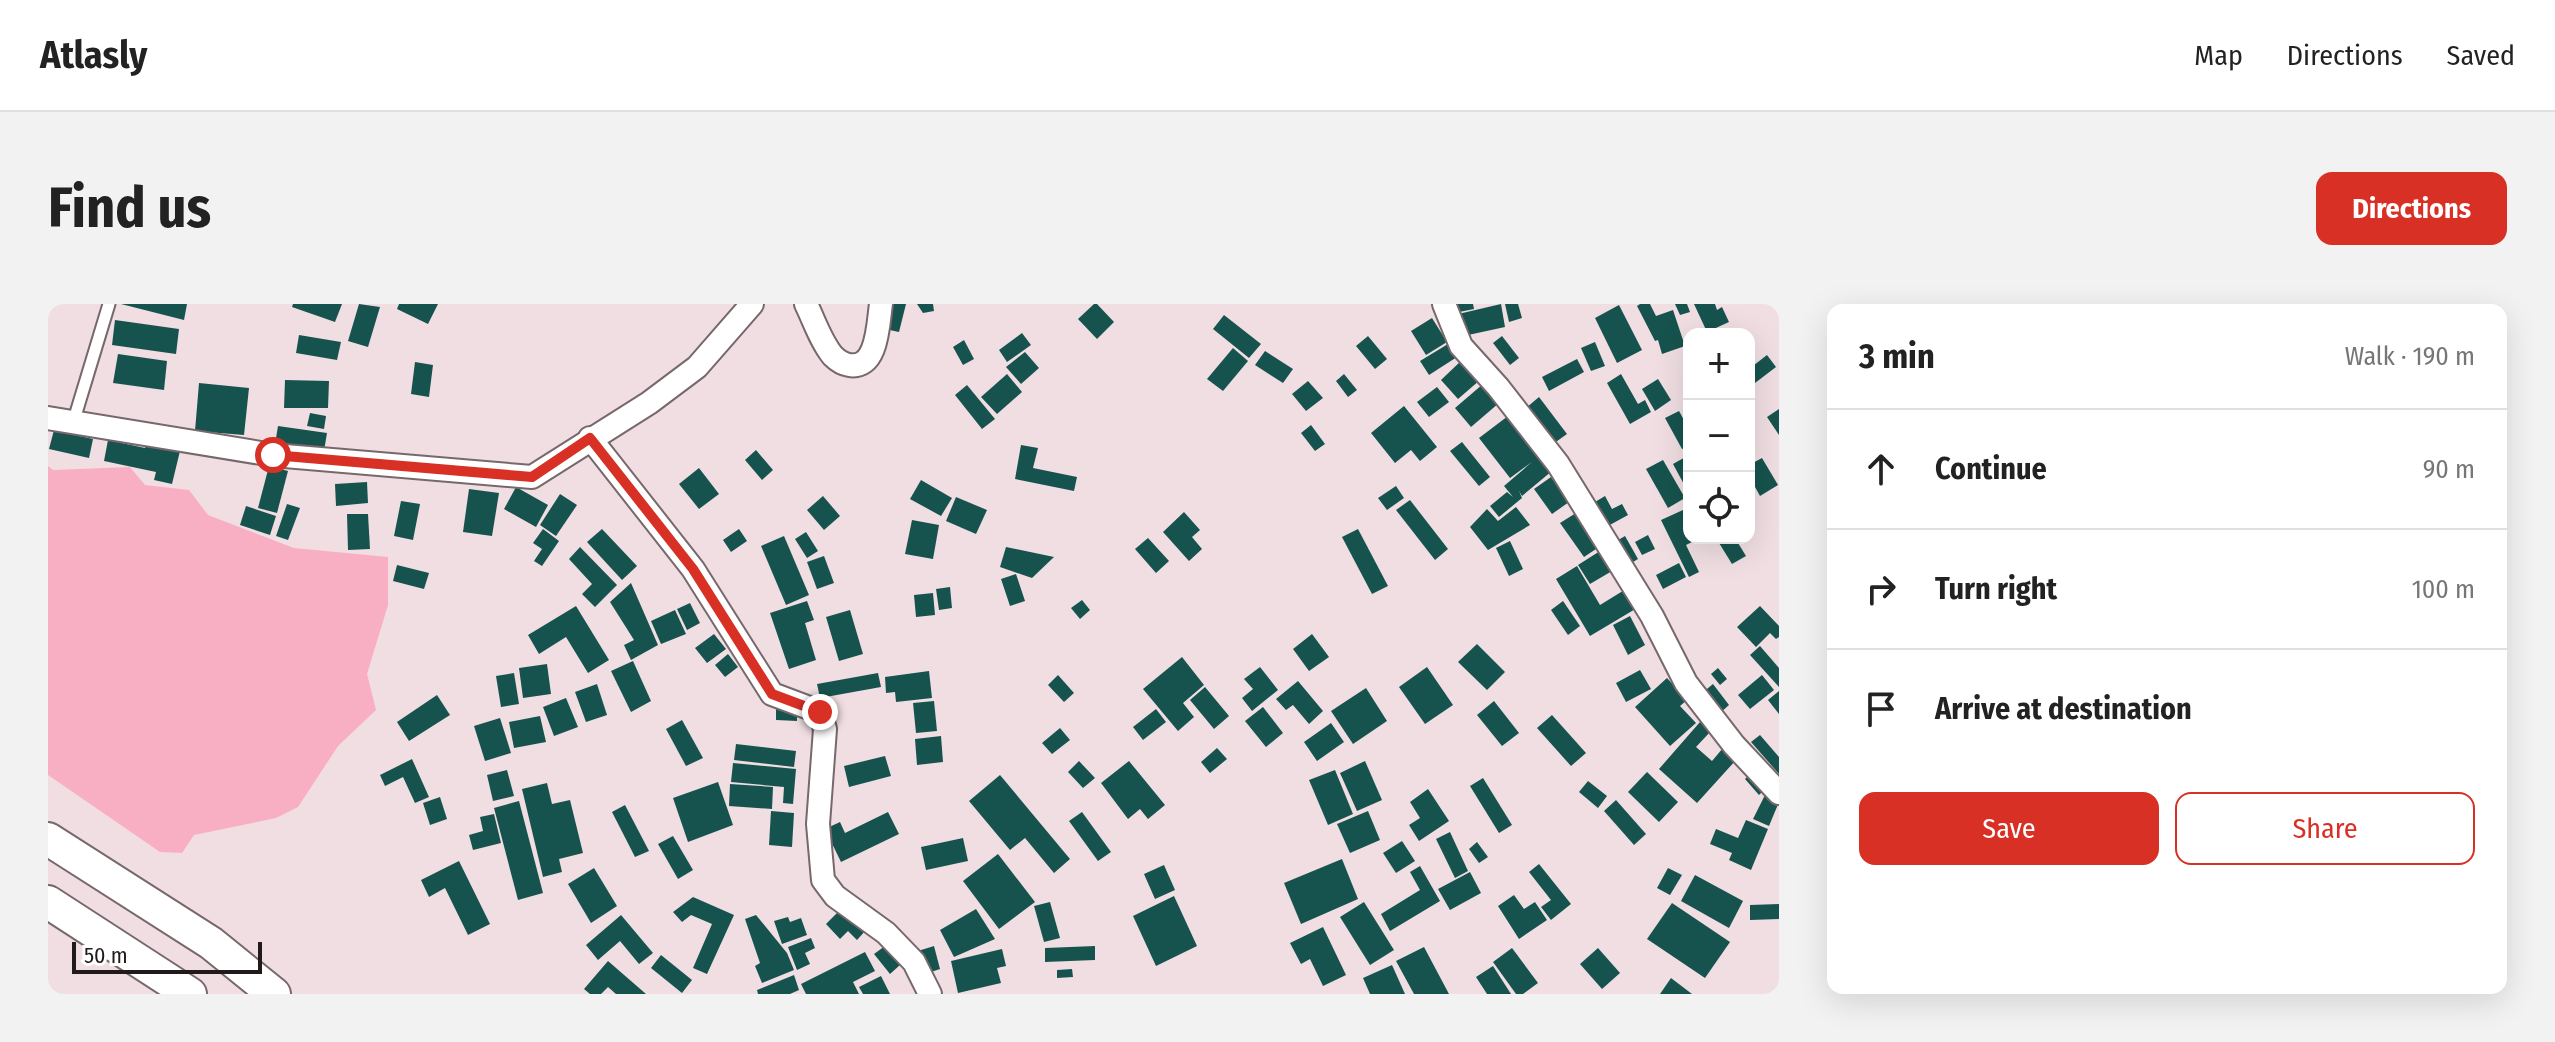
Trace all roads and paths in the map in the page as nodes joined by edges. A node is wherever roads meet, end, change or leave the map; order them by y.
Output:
1 (109, 304) edge
2 (752, 304) edge
3 (806, 304) edge
4 (881, 304) edge
5 (1444, 304) edge
6 (48, 418) edge
7 (73, 423) junction
8 (590, 438) junction
9 (1779, 793) edge
10 (48, 839) edge
11 (51, 909) edge
12 (190, 994) edge
13 (274, 994) edge
14 (930, 994) edge

1 - 7 lane
2 - 8 street
3 - 4 street
5 - 9 street
6 - 7 street
7 - 8 street
8 - 14 street
10 - 13 main road
11 - 12 main road

